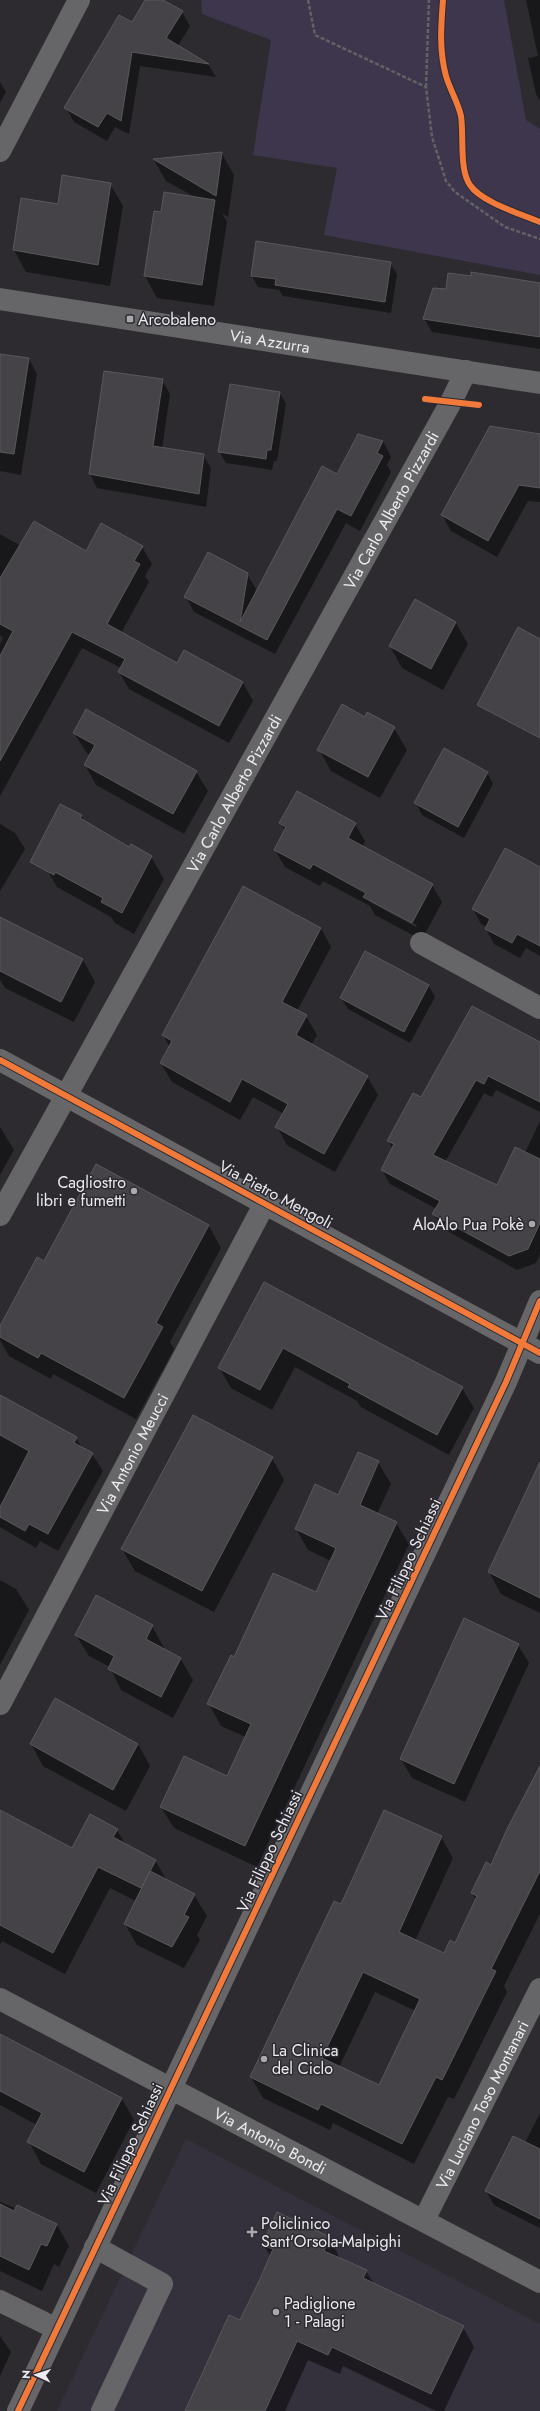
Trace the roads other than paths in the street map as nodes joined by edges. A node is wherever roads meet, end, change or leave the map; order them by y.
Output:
1 (79, 0) edge
2 (0, 151) edge
3 (0, 299) edge
4 (466, 371) junction
5 (540, 383) edge
6 (421, 943) dead end
7 (540, 1008) edge
8 (0, 1060) edge
9 (66, 1096) junction
10 (265, 1203) junction
11 (0, 1215) edge
12 (540, 1301) edge
13 (531, 1348) edge
14 (0, 1704) edge
15 (540, 1990) edge
16 (0, 1999) edge
17 (171, 2089) junction
18 (424, 2220) junction
19 (95, 2248) junction
20 (540, 2282) edge
21 (0, 2301) edge
22 (57, 2329) junction
23 (18, 2411) edge
24 (102, 2411) edge

1 - 2 street
3 - 4 street, Via Azzurra
4 - 5 street, Via Azzurra
4 - 9 street, Via Carlo Alberto Pizzardi
6 - 7 street
8 - 9 main road, Via Pietro Mengoli
9 - 10 main road, Via Pietro Mengoli
9 - 11 street, Via Carlo Alberto Pizzardi
10 - 13 main road, Via Pietro Mengoli
10 - 14 street, Via Antonio Meucci
12 - 13 street, Via Filippo Schiassi
13 - 17 street, Via Filippo Schiassi
15 - 18 street, Via Luciano Toso Montanari
16 - 17 street, Via Antonio Bondi
17 - 18 street, Via Antonio Bondi
17 - 19 street, Via Filippo Schiassi
18 - 20 street, Via Antonio Bondi
19 - 22 street, Via Filippo Schiassi
19 - 24 street
21 - 22 street
22 - 23 street, Via Filippo Schiassi

